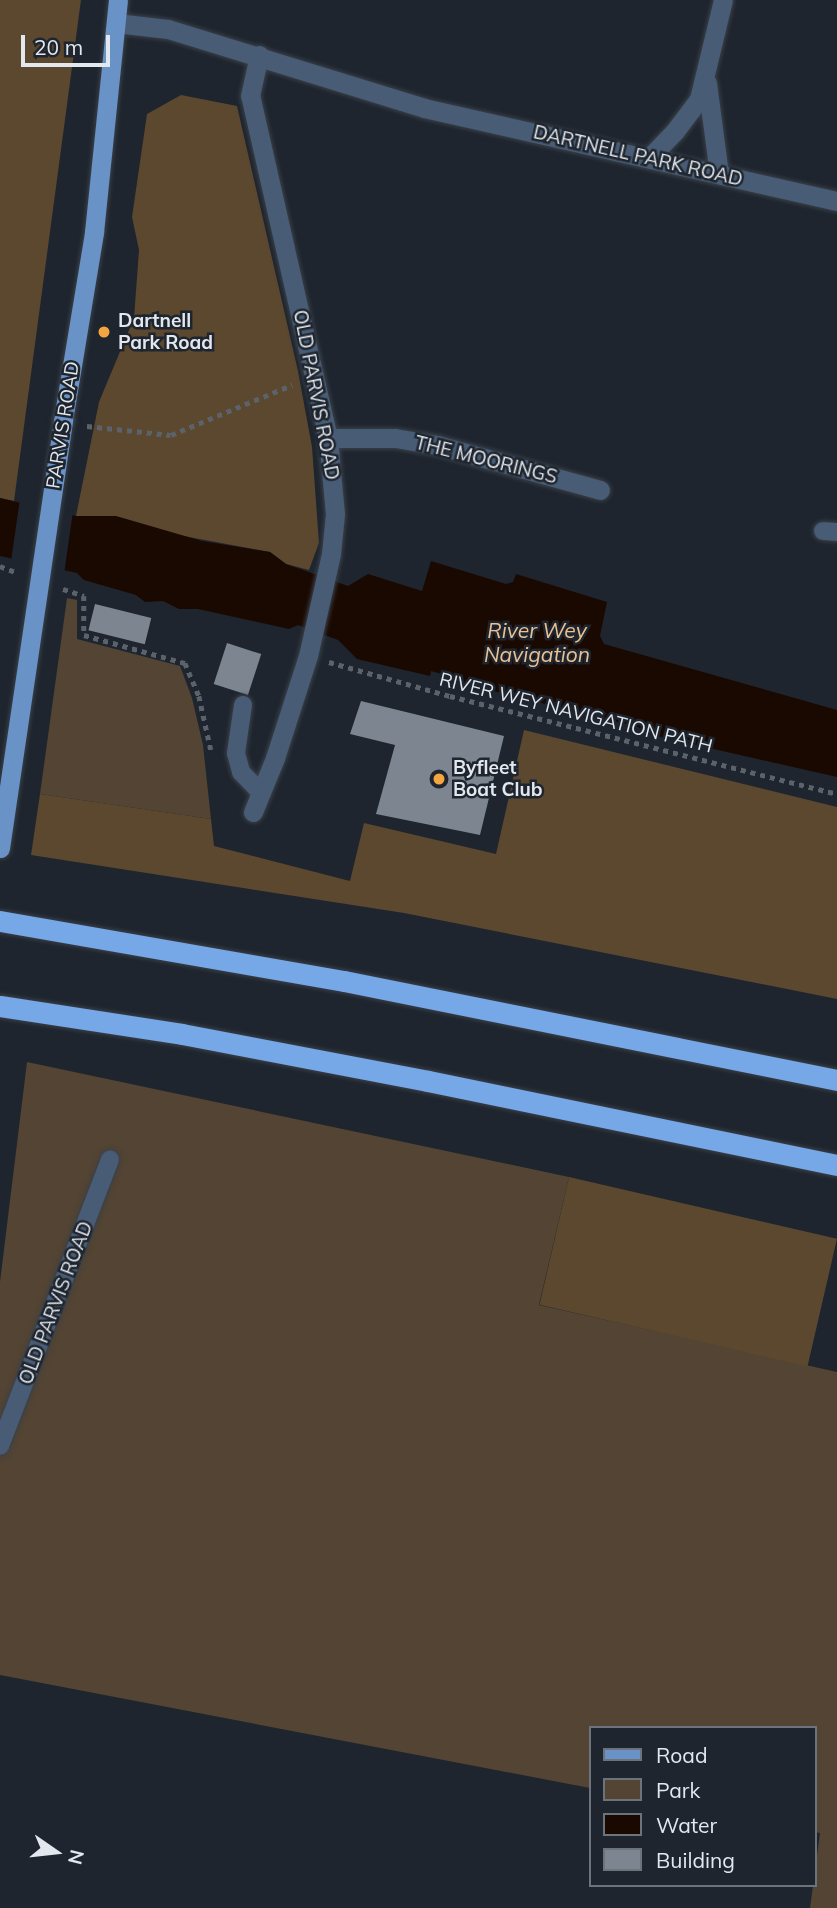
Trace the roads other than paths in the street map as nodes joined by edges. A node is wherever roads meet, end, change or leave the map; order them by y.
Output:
1 (118, 0) edge
2 (723, 0) edge
3 (116, 23) junction
4 (259, 55) junction
5 (707, 78) junction
6 (649, 158) junction
7 (719, 174) junction
8 (837, 201) edge
9 (328, 438) junction
10 (600, 490) dead end
11 (243, 705) dead end
12 (260, 792) junction
13 (253, 812) dead end
14 (0, 848) edge
15 (0, 921) edge
16 (0, 1006) edge
17 (837, 1080) edge
18 (110, 1159) dead end
19 (837, 1165) edge
20 (0, 1446) edge

1 - 3 main road, PARVIS ROAD
2 - 5 street
3 - 4 street, DARTNELL PARK ROAD
3 - 14 main road, PARVIS ROAD, bridge
4 - 6 street, DARTNELL PARK ROAD
4 - 9 street, OLD PARVIS ROAD
5 - 6 street
5 - 7 street
6 - 7 street, DARTNELL PARK ROAD
7 - 8 street, DARTNELL PARK ROAD
9 - 10 street, THE MOORINGS
9 - 12 street, OLD PARVIS ROAD
11 - 12 lane
12 - 13 street, OLD PARVIS ROAD
15 - 17 highway
16 - 19 highway
18 - 20 lane, OLD PARVIS ROAD

